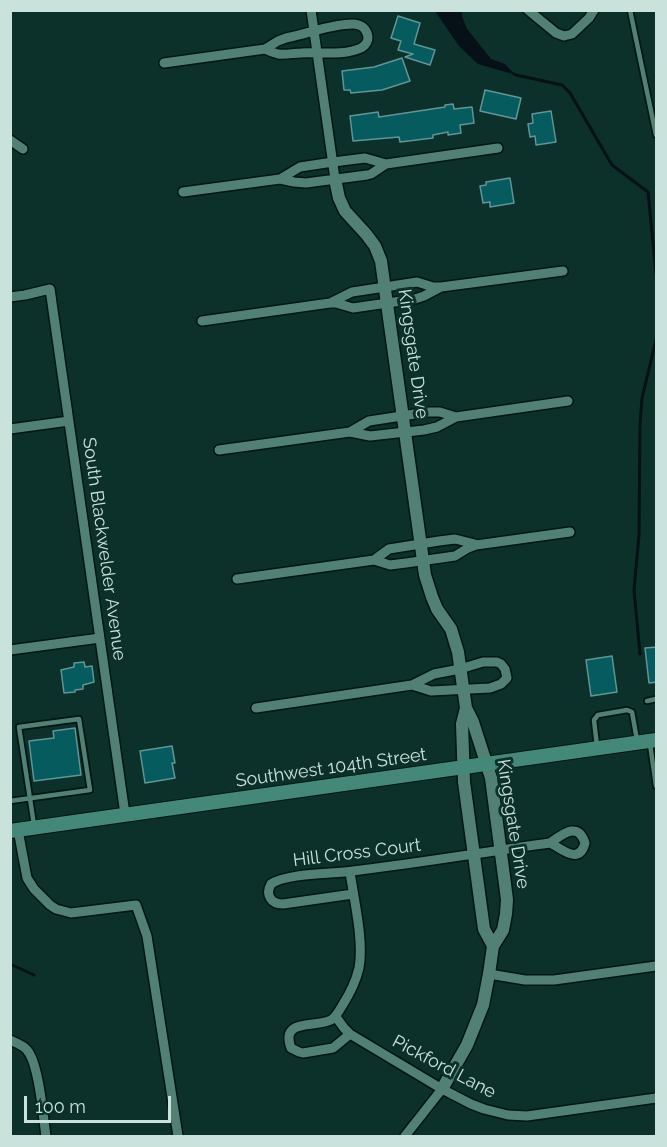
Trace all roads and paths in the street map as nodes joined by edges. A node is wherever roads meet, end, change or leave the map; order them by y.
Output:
1 (311, 10) edge
2 (528, 10) edge
3 (594, 10) edge
4 (630, 10) edge
5 (315, 32) junction
6 (265, 50) junction
7 (318, 53) junction
8 (164, 63) dead end
9 (657, 135) edge
10 (10, 140) edge
11 (498, 148) dead end
12 (23, 149) dead end
13 (333, 162) junction
14 (386, 164) junction
15 (280, 178) junction
16 (335, 179) junction
17 (183, 192) dead end
18 (563, 271) dead end
19 (385, 287) junction
20 (441, 287) junction
21 (10, 297) edge
22 (330, 303) junction
23 (387, 303) junction
24 (202, 321) dead end
25 (568, 401) dead end
26 (403, 416) junction
27 (456, 417) junction
28 (69, 421) junction
29 (10, 429) edge
30 (350, 432) junction
31 (406, 432) junction
32 (219, 450) dead end
33 (570, 532) dead end
34 (421, 544) junction
35 (476, 545) junction
36 (374, 560) junction
37 (423, 560) junction
38 (237, 579) dead end
39 (100, 638) junction
40 (10, 650) edge
41 (460, 669) junction
42 (412, 685) junction
43 (463, 690) junction
44 (657, 699) edge
45 (647, 701) dead end
46 (256, 708) dead end
47 (466, 708) junction
48 (648, 742) edge
49 (598, 749) junction
50 (487, 764) junction
51 (464, 768) junction
52 (657, 786) edge
53 (30, 798) junction
54 (10, 801) edge
55 (125, 814) junction
56 (34, 827) junction
57 (14, 830) edge
58 (550, 843) dead end
59 (501, 850) junction
60 (474, 854) junction
61 (350, 872) junction
62 (353, 894) junction
63 (493, 946) junction
64 (657, 966) edge
65 (489, 974) junction
66 (336, 1017) junction
67 (350, 1034) junction
68 (10, 1040) edge
69 (442, 1089) junction
70 (657, 1098) edge
71 (46, 1137) edge
72 (178, 1137) edge
73 (405, 1137) edge

1 - 5 street, Kingsgate Drive
2 - 3 street
4 - 9 lane
5 - 6 street
5 - 7 street, Kingsgate Drive
5 - 7 street
6 - 7 street
6 - 8 street
7 - 13 street, Kingsgate Drive
10 - 12 street
11 - 14 street
13 - 14 street
13 - 15 street
13 - 16 street, Kingsgate Drive
14 - 16 street
15 - 16 street
15 - 17 street
16 - 19 street, Kingsgate Drive
18 - 20 street
19 - 20 street
19 - 22 street
19 - 23 street, Kingsgate Drive
20 - 23 street
21 - 28 street, South Blackwelder Avenue
22 - 23 street
22 - 24 street
23 - 26 street, Kingsgate Drive
25 - 27 street
26 - 27 street
26 - 30 street
26 - 31 street, Kingsgate Drive
27 - 31 street
28 - 29 street
28 - 39 street, South Blackwelder Avenue
30 - 31 street
30 - 32 street
31 - 34 street, Kingsgate Drive
33 - 35 street
34 - 35 street
34 - 36 street
34 - 37 street, Kingsgate Drive
35 - 37 street
36 - 37 street
36 - 38 street
37 - 41 street, Kingsgate Drive
39 - 40 street
39 - 55 street, South Blackwelder Avenue
41 - 42 street
41 - 43 street, Kingsgate Drive
41 - 43 street
42 - 43 street
42 - 46 street
43 - 47 street, Kingsgate Drive
44 - 45 lane
47 - 50 street, Kingsgate Drive
47 - 51 street, Kingsgate Drive
48 - 49 main road, Southwest 104th Street
48 - 49 lane
48 - 52 lane
49 - 50 main road, Southwest 104th Street
50 - 51 main road, Southwest 104th Street
50 - 59 street, Kingsgate Drive
51 - 55 main road, Southwest 104th Street
51 - 60 street, Kingsgate Drive
53 - 53 lane
53 - 54 lane
53 - 56 lane
55 - 56 main road, Southwest 104th Street
56 - 57 main road, Southwest 104th Street
57 - 72 street
58 - 59 street, Hill Cross Court
59 - 60 street, Hill Cross Court
59 - 63 street, Kingsgate Drive
60 - 61 street, Hill Cross Court
60 - 63 street, Kingsgate Drive
61 - 62 street
61 - 62 street, Hill Cross Court
62 - 66 street
63 - 65 street, Kingsgate Drive
64 - 65 street
65 - 69 street, Kingsgate Drive
66 - 67 street, Pickford Lane
66 - 67 street
67 - 69 street, Pickford Lane
68 - 71 street
69 - 70 street, Pickford Lane
69 - 73 street, Kingsgate Drive

